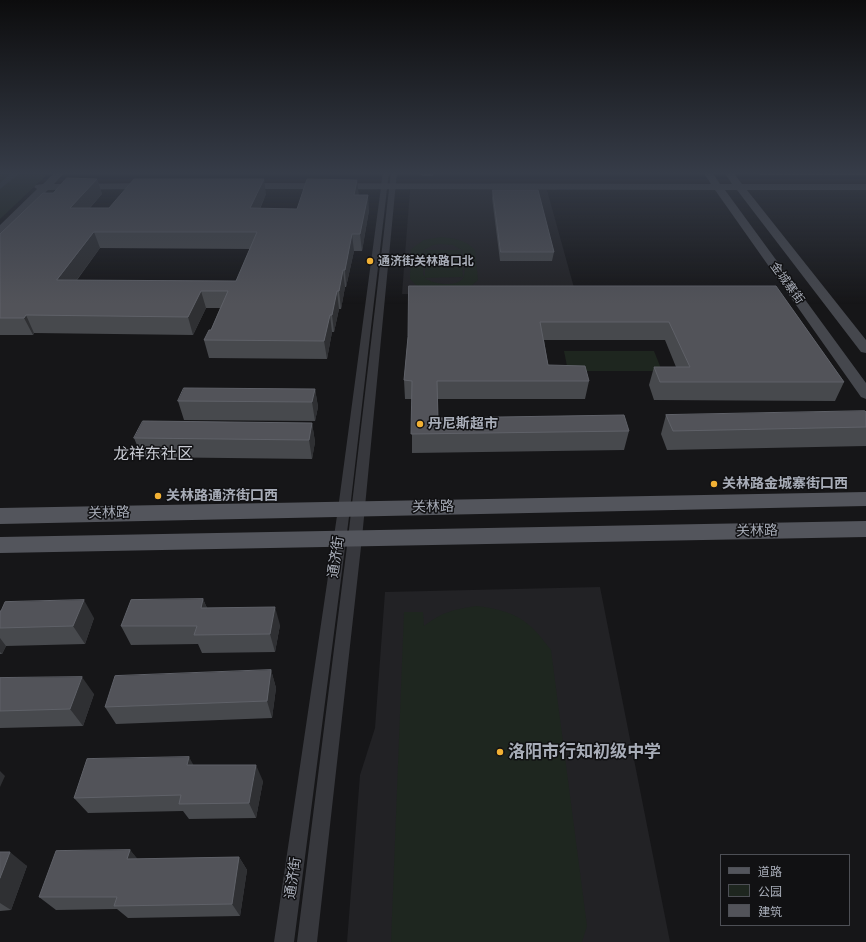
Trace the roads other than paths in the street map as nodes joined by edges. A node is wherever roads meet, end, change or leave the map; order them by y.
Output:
1 (9, 216) edge
2 (15, 216) edge
3 (384, 216) edge
4 (384, 216) edge
5 (739, 216) edge
6 (762, 216) edge
7 (0, 224) edge
8 (0, 232) edge
9 (866, 349) edge
10 (866, 394) edge
11 (866, 498) edge
12 (351, 509) junction
13 (0, 516) edge
14 (866, 529) edge
15 (347, 539) junction
16 (0, 545) edge
17 (284, 942) edge
18 (307, 942) edge

1 - 7 street
2 - 8 street
3 - 12 street, 通济街
4 - 12 street, 通济街
5 - 10 street, 金城寨街
6 - 9 street, 金城寨街
11 - 12 main road, 关林路
12 - 13 main road, 关林路
12 - 15 street, 通济街
14 - 15 main road, 关林路
15 - 16 main road, 关林路
15 - 17 street, 通济街
15 - 18 street, 通济街

